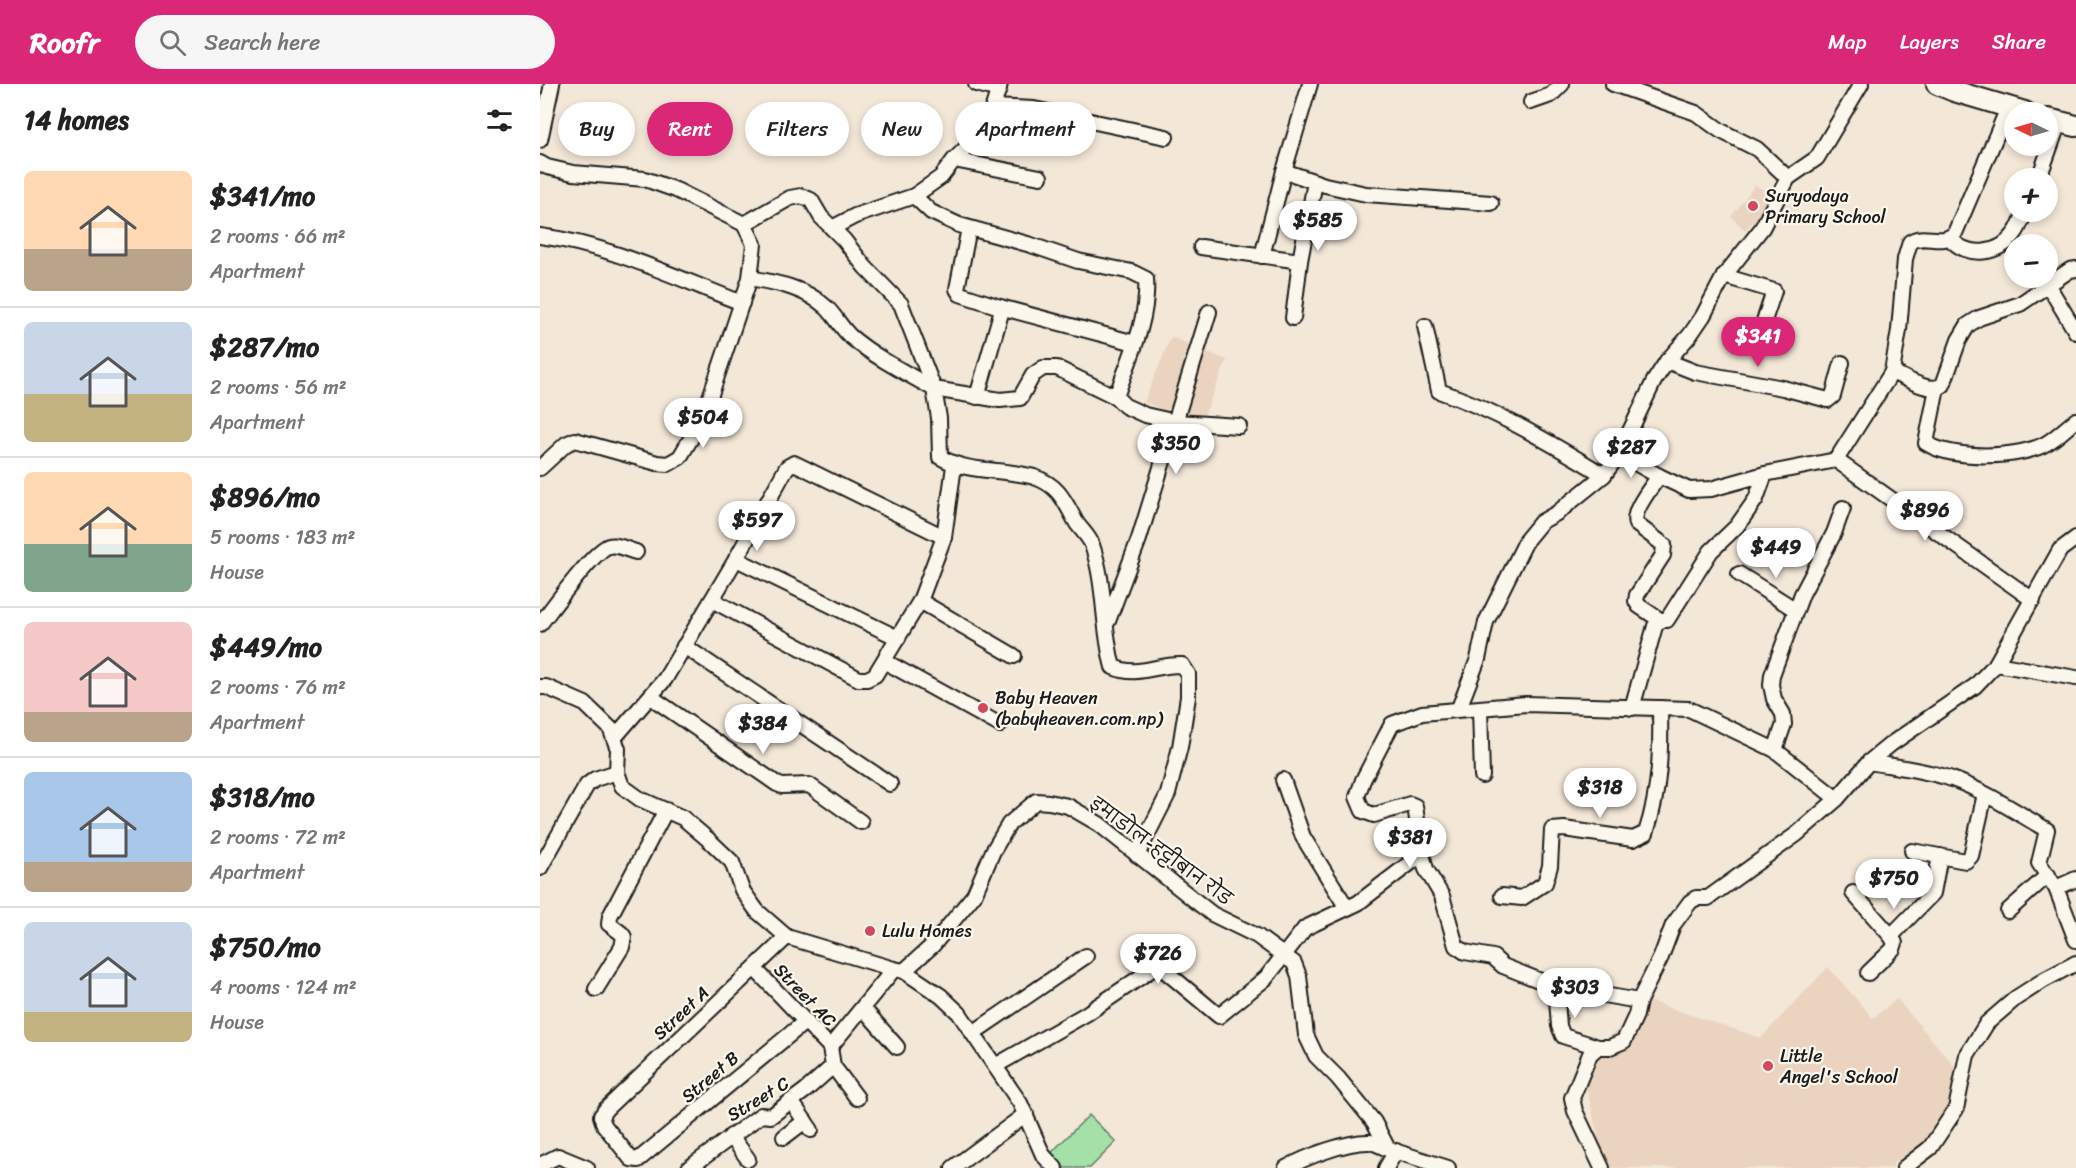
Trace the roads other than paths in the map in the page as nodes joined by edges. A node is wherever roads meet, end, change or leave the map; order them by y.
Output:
1 (552, 84) edge
2 (976, 84) edge
3 (1310, 84) edge
4 (1562, 84) edge
5 (1613, 84) edge
6 (1861, 84) edge
7 (1937, 84) edge
8 (1000, 87) edge
9 (994, 102) edge
10 (1531, 102) dead end
11 (2004, 106) edge
12 (2061, 122) edge
13 (1096, 123) edge
14 (2004, 134) edge
15 (1166, 137) dead end
16 (540, 140) edge
17 (958, 156) edge
18 (954, 160) junction
19 (540, 163) edge
20 (2043, 168) edge
21 (1284, 171) junction
22 (1040, 177) dead end
23 (1788, 178) junction
24 (1315, 182) junction
25 (914, 196) junction
26 (1491, 203) dead end
27 (2020, 222) edge
28 (744, 225) junction
29 (832, 228) junction
30 (969, 228) junction
31 (540, 236) edge
32 (1950, 238) junction
33 (1201, 247) dead end
34 (1262, 256) junction
35 (1300, 261) junction
36 (2076, 269) edge
37 (1724, 276) junction
38 (750, 278) junction
39 (2058, 278) edge
40 (2044, 288) edge
41 (2050, 288) edge
42 (742, 303) junction
43 (1000, 308) junction
44 (1209, 312) dead end
45 (1293, 318) dead end
46 (1425, 326) dead end
47 (1761, 330) dead end
48 (2076, 332) edge
49 (1135, 343) junction
50 (1667, 361) junction
51 (1842, 363) dead end
52 (1892, 372) junction
53 (1937, 388) junction
54 (934, 389) junction
55 (977, 397) junction
56 (1116, 397) junction
57 (2076, 420) edge
58 (1176, 422) junction
59 (1239, 426) dead end
60 (1619, 454) junction
61 (1836, 460) junction
62 (954, 465) junction
63 (540, 468) edge
64 (1765, 474) junction
65 (1604, 475) junction
66 (1659, 476) junction
67 (1843, 508) dead end
68 (944, 537) junction
69 (2076, 538) edge
70 (636, 552) dead end
71 (736, 559) junction
72 (1739, 574) dead end
73 (712, 600) junction
74 (2032, 600) junction
75 (920, 601) junction
76 (1796, 610) junction
77 (1660, 621) junction
78 (540, 624) edge
79 (1106, 626) junction
80 (898, 638) junction
81 (684, 646) junction
82 (1014, 656) dead end
83 (884, 661) junction
84 (1996, 663) junction
85 (2076, 678) edge
86 (540, 687) edge
87 (651, 697) junction
88 (1459, 708) junction
89 (1632, 708) junction
90 (1660, 708) junction
91 (1480, 709) junction
92 (1000, 725) dead end
93 (614, 738) junction
94 (1775, 750) junction
95 (1869, 762) junction
96 (617, 772) junction
97 (1482, 776) dead end
98 (1283, 780) dead end
99 (891, 784) dead end
100 (1985, 794) junction
101 (1838, 799) junction
102 (666, 810) junction
103 (861, 822) dead end
104 (1912, 851) dead end
105 (1422, 854) junction
106 (1137, 855) junction
107 (1940, 856) junction
108 (540, 868) edge
109 (2048, 875) junction
110 (2076, 879) edge
111 (2056, 888) junction
112 (1853, 893) dead end
113 (1502, 896) dead end
114 (1347, 908) junction
115 (2008, 911) dead end
116 (1891, 936) junction
117 (787, 938) junction
118 (2076, 940) edge
119 (1286, 955) junction
120 (1086, 956) dead end
121 (2076, 963) edge
122 (755, 969) junction
123 (899, 970) junction
124 (1868, 973) dead end
125 (1557, 987) junction
126 (596, 989) dead end
127 (1640, 1001) junction
128 (863, 1008) junction
129 (806, 1021) junction
130 (973, 1033) junction
131 (830, 1047) junction
132 (897, 1047) dead end
133 (1598, 1047) junction
134 (832, 1066) junction
135 (995, 1066) junction
136 (857, 1098) dead end
137 (791, 1101) junction
138 (1026, 1114) junction
139 (731, 1136) junction
140 (784, 1137) dead end
141 (1392, 1150) junction
142 (748, 1159) dead end
143 (638, 1160) joint
144 (1316, 1161) edge
145 (540, 1165) edge
146 (587, 1168) edge
147 (689, 1168) edge
148 (953, 1168) edge
149 (1055, 1168) edge
150 (1286, 1168) edge
151 (1386, 1168) edge
152 (1448, 1168) edge
153 (1602, 1168) edge
154 (1904, 1168) edge

1 - 16 street
2 - 8 street
3 - 21 street
4 - 10 street
5 - 23 street
6 - 23 street
7 - 11 street
8 - 9 street
12 - 20 street
13 - 15 street
14 - 32 street
17 - 18 street
18 - 22 street
18 - 25 street
19 - 28 street
21 - 24 street
21 - 34 street
23 - 37 street
24 - 26 street
24 - 35 street
25 - 29 street
25 - 30 street
27 - 32 street
28 - 29 street
28 - 38 street
29 - 54 street
30 - 43 street
30 - 49 street
31 - 42 street
32 - 52 street
33 - 34 street
34 - 35 street
35 - 45 street
36 - 39 street
37 - 47 street
37 - 50 street
38 - 42 street
38 - 54 street
40 - 53 street
41 - 48 street
42 - 63 street
43 - 49 street
43 - 55 street
44 - 58 street
46 - 65 street
49 - 56 street
50 - 51 street
50 - 60 street
52 - 53 street
52 - 61 street
53 - 57 street
54 - 55 street
54 - 62 street
55 - 56 street
56 - 58 street
58 - 59 street
58 - 79 street
60 - 65 street
60 - 66 street
61 - 64 street
61 - 74 street
62 - 68 street
62 - 79 street
64 - 66 street
64 - 77 street
65 - 88 street
66 - 77 street
67 - 76 street
68 - 71 street
68 - 75 street
69 - 74 street
70 - 78 street
71 - 73 street
71 - 80 street
72 - 76 street
73 - 81 street
73 - 83 street
74 - 84 street
75 - 80 street
75 - 82 street
76 - 94 street
77 - 89 street
79 - 106 street
80 - 83 street
81 - 87 street
81 - 99 street
83 - 92 street
84 - 85 street
84 - 95 street
86 - 93 street
87 - 93 street
87 - 103 street
88 - 91 street
88 - 105 street
89 - 90 street
89 - 91 street
90 - 94 street
90 - 113 street
91 - 97 street
93 - 96 street
94 - 101 street
95 - 100 street
95 - 101 street
96 - 102 street
96 - 108 street
98 - 114 street
100 - 107 street
100 - 109 street
101 - 127 street
102 - 117 street
102 - 126 street
104 - 107 street
105 - 114 street
105 - 125 street
106 - 119 street, इमाडोल-हट्टीबान रोड
106 - 123 street, इमाडोल-हट्टीबान रोड
107 - 116 street
109 - 111 street
109 - 115 street
110 - 111 street
111 - 118 street
112 - 116 street
114 - 119 street
116 - 124 street
117 - 122 street, Street A
117 - 123 street
119 - 135 street
119 - 141 street, इमाडोल-हट्टीबान रोड
120 - 130 street
121 - 154 street
122 - 129 street, Street AC
122 - 143 street, Street A
123 - 128 street
123 - 130 street
125 - 127 street
125 - 133 street
127 - 133 street
128 - 131 street
128 - 132 street
129 - 131 street, Street AC
129 - 143 street, Street B
130 - 135 street
131 - 134 street
133 - 153 street
134 - 136 street
134 - 137 street, Street C
135 - 138 street
137 - 139 street, Street C
137 - 140 street
138 - 148 street
138 - 149 street
139 - 142 street
139 - 147 street, Street C
141 - 144 street
141 - 151 street
141 - 152 street
144 - 150 street
145 - 146 street

